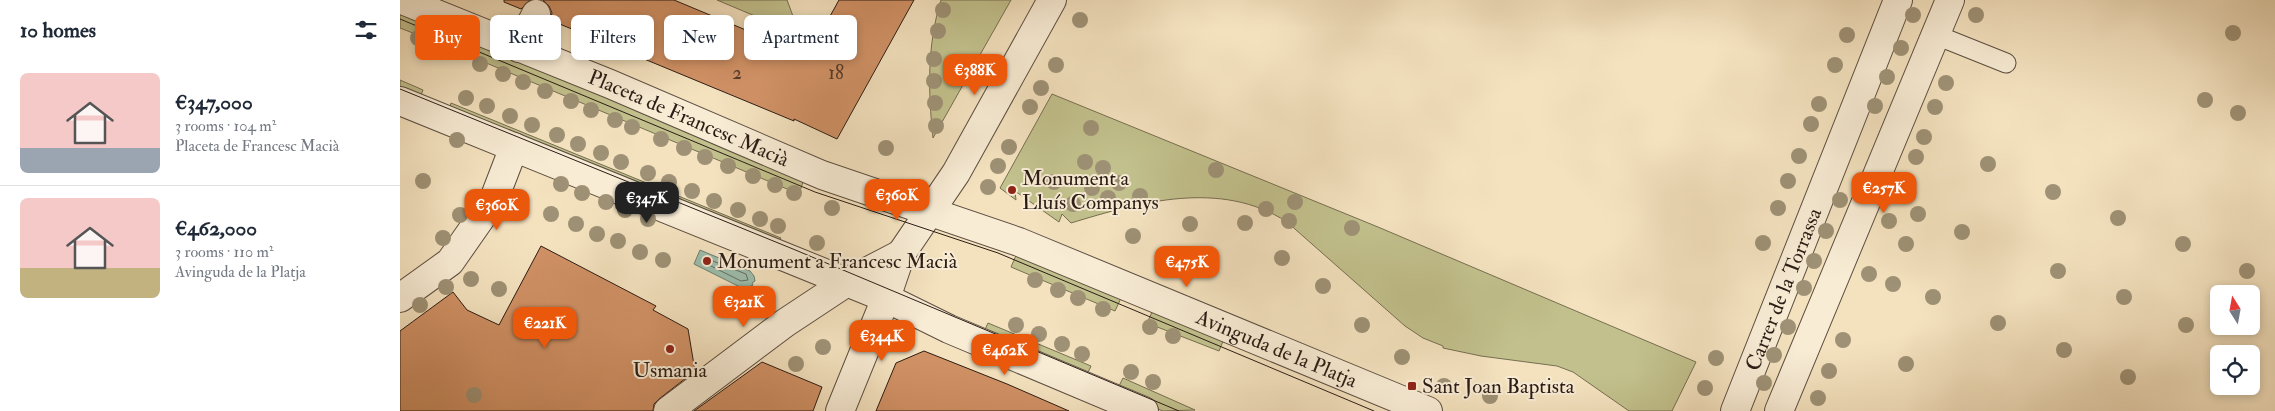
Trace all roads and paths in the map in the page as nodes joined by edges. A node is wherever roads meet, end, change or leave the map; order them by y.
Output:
1 (1052, 0) edge
2 (1898, 0) edge
3 (1950, 0) edge
4 (412, 4) edge
5 (1936, 35) junction
6 (490, 36) edge
7 (549, 60) edge
8 (2006, 63) dead end
9 (412, 106) edge
10 (514, 146) junction
11 (929, 212) junction
12 (901, 254) junction
13 (847, 282) junction
14 (400, 298) edge
15 (886, 298) junction
16 (668, 411) edge
17 (840, 411) edge
18 (1144, 411) edge
19 (1428, 411) edge
20 (1735, 411) edge
21 (1779, 411) edge

1 - 11 street
2 - 20 street, Carrer de la Torrassa
3 - 5 street, Carrer de la Torrassa
4 - 6 street, Placeta de Francesc Macià
5 - 8 lane
5 - 21 street, Carrer de la Torrassa
7 - 11 street, Placeta de Francesc Macià
9 - 10 street
10 - 13 street
10 - 14 street
11 - 12 street
11 - 19 street, Avinguda de la Platja
12 - 13 street
12 - 15 street
13 - 15 street
13 - 16 street
15 - 17 street
15 - 18 street

